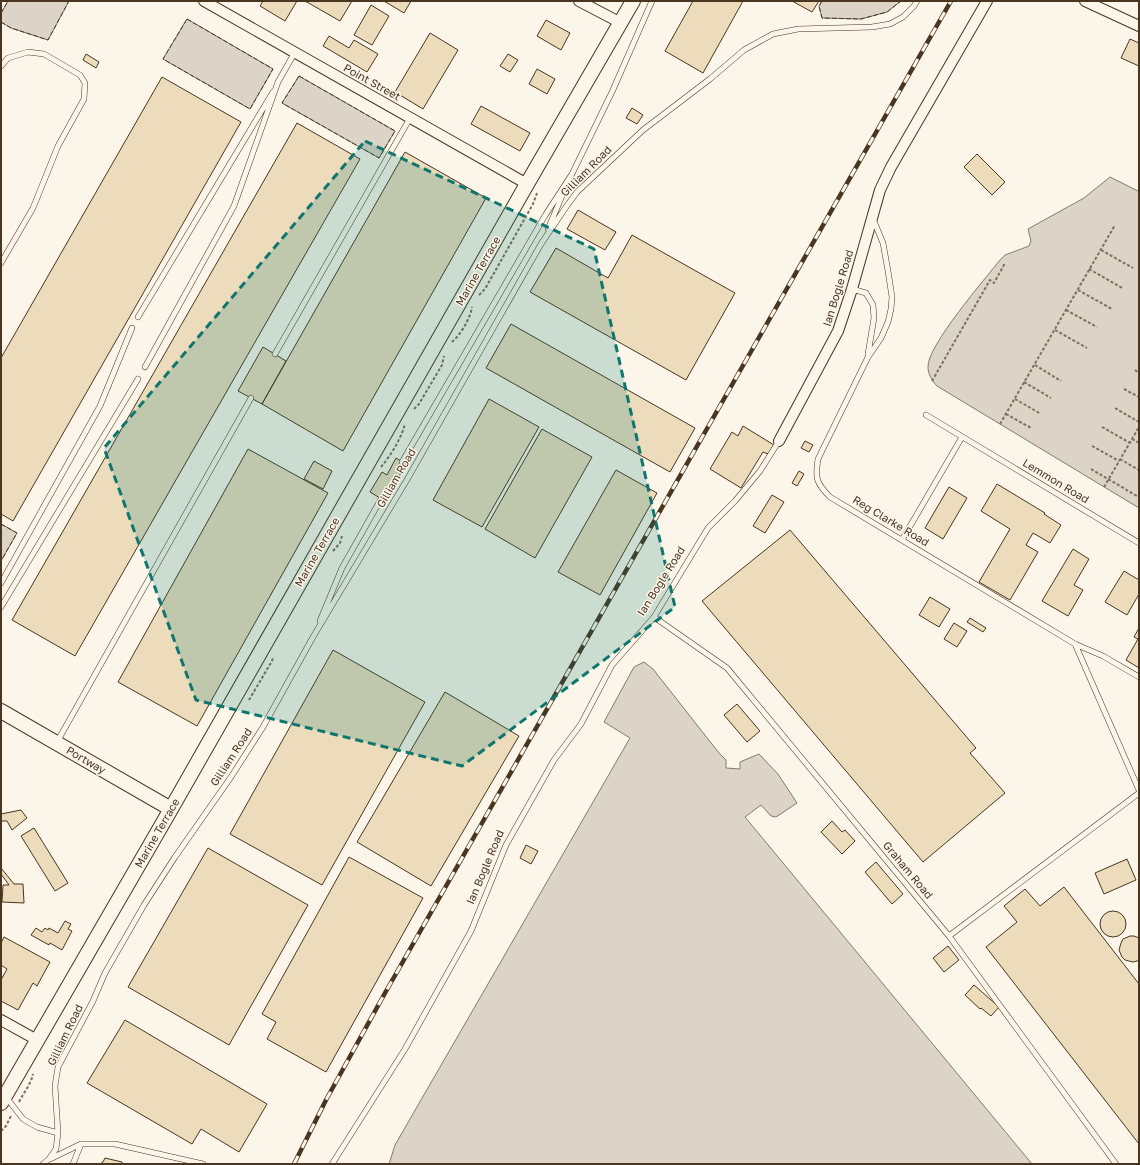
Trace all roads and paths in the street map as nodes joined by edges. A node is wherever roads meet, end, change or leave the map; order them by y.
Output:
1 (204, 1) edge
2 (579, 1) edge
3 (633, 1) edge
4 (652, 1) edge
5 (917, 1) edge
6 (987, 1) edge
7 (1085, 1) edge
8 (621, 23) junction
9 (1139, 26) edge
10 (295, 52) junction
11 (1, 66) edge
12 (278, 82) junction
13 (410, 118) junction
14 (572, 174) junction
15 (527, 184) junction
16 (872, 217) junction
17 (1115, 225) dead end
18 (541, 244) junction
19 (1101, 250) junction
20 (1, 263) edge
21 (1005, 263) dead end
22 (1133, 268) dead end
23 (1089, 269) junction
24 (852, 288) junction
25 (1122, 288) dead end
26 (1078, 290) junction
27 (1112, 309) dead end
28 (1066, 310) junction
29 (138, 317) dead end
30 (1097, 327) dead end
31 (132, 328) dead end
32 (1054, 330) junction
33 (1086, 348) dead end
34 (275, 354) dead end
35 (868, 357) junction
36 (1034, 365) junction
37 (145, 368) dead end
38 (1135, 370) dead end
39 (1139, 373) edge
40 (138, 379) dead end
41 (932, 381) dead end
42 (1061, 381) dead end
43 (1024, 382) junction
44 (1124, 389) dead end
45 (251, 398) dead end
46 (1051, 398) dead end
47 (1139, 398) edge
48 (1015, 399) junction
49 (1115, 408) dead end
50 (1006, 414) junction
51 (1041, 414) dead end
52 (926, 416) dead end
53 (1139, 422) edge
54 (1000, 424) dead end
55 (1139, 426) edge
56 (1102, 427) dead end
57 (1031, 428) dead end
58 (962, 437) junction
59 (1132, 439) junction
60 (779, 441) joint
61 (1130, 442) junction
62 (1139, 443) edge
63 (1092, 446) dead end
64 (1119, 460) junction
65 (402, 462) dead end
66 (1090, 469) dead end
67 (1139, 470) edge
68 (1108, 480) junction
69 (1104, 487) dead end
70 (1137, 496) dead end
71 (381, 498) dead end
72 (902, 540) junction
73 (1139, 543) edge
74 (1, 583) edge
75 (1, 607) edge
76 (654, 617) junction
77 (313, 637) junction
78 (1074, 644) junction
79 (1139, 677) edge
80 (1, 710) edge
81 (56, 743) junction
82 (1139, 790) edge
83 (1139, 793) edge
84 (171, 809) junction
85 (950, 936) junction
86 (1, 1020) edge
87 (37, 1040) junction
88 (3, 1099) edge
89 (6, 1126) dead end
90 (1, 1131) edge
91 (58, 1133) junction
92 (81, 1144) junction
93 (49, 1159) junction
94 (43, 1164) edge
95 (73, 1164) edge
96 (203, 1164) edge
97 (332, 1164) edge
98 (1116, 1164) edge

1 - 10 street, Point Street
2 - 8 street
3 - 8 main road, Marine Terrace
4 - 14 lane
5 - 18 lane, Gilliam Road
6 - 16 street, Ian Bogle Road
7 - 9 street
8 - 15 main road, Marine Terrace
10 - 12 lane
10 - 13 street, Point Street
11 - 20 lane
12 - 29 lane
12 - 37 lane
13 - 15 street, Point Street
13 - 34 lane
14 - 18 lane
14 - 65 lane
15 - 84 main road, Marine Terrace
16 - 24 street, Ian Bogle Road
16 - 35 lane
17 - 19 path
18 - 77 lane, Gilliam Road
19 - 22 path
19 - 23 path
21 - 41 path
23 - 25 path
23 - 26 path
24 - 35 lane
24 - 60 street, Ian Bogle Road
26 - 27 path
26 - 28 path
28 - 30 path
28 - 32 path
31 - 74 lane
32 - 33 path
32 - 36 path
35 - 72 lane, Reg Clarke Road
36 - 42 path
36 - 43 path
38 - 39 path
40 - 75 lane
43 - 46 path
43 - 48 path
44 - 47 path
45 - 81 lane
48 - 50 path
48 - 51 path
49 - 53 path
50 - 54 path
50 - 57 path
52 - 58 lane, Lemmon Road
55 - 59 path
56 - 61 path
58 - 72 lane
58 - 73 lane, Lemmon Road
59 - 61 path
59 - 62 path
60 - 76 lane, Ian Bogle Road
61 - 64 path
63 - 64 path
64 - 67 path
64 - 68 path
66 - 68 path
68 - 69 path
68 - 70 path
71 - 77 lane
72 - 78 lane, Reg Clarke Road
76 - 85 lane, Graham Road
76 - 97 lane, Ian Bogle Road
77 - 91 lane, Gilliam Road
78 - 79 lane, Reg Clarke Road
78 - 82 lane
80 - 81 main road, Portway
81 - 84 main road, Portway
83 - 85 lane
84 - 87 main road, Marine Terrace
85 - 98 lane, Graham Road
86 - 87 street
87 - 88 main road, Marine Terrace
88 - 91 lane
89 - 90 path
91 - 93 lane, Gilliam Road
92 - 93 lane
92 - 95 lane
92 - 96 lane
93 - 94 lane, Gilliam Road

